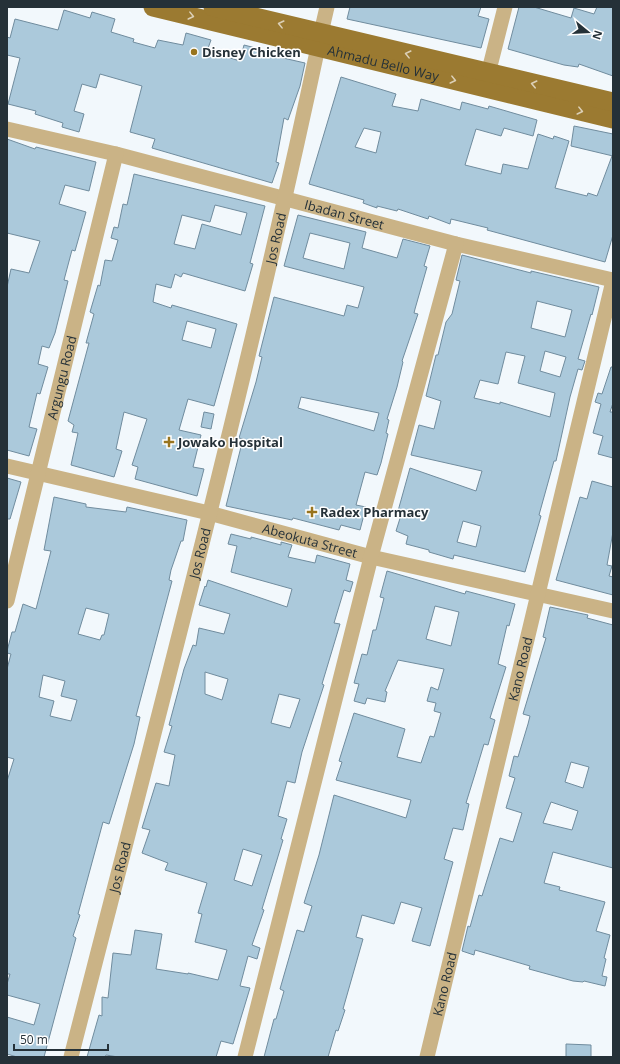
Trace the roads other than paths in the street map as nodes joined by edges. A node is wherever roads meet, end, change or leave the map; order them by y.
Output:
1 (153, 7) edge
2 (213, 7) edge
3 (327, 7) edge
4 (505, 7) edge
5 (319, 40) junction
6 (488, 74) junction
7 (613, 102) edge
8 (613, 119) edge
9 (7, 129) edge
10 (116, 154) junction
11 (286, 200) junction
12 (456, 244) junction
13 (613, 281) edge
14 (7, 466) edge
15 (37, 475) junction
16 (209, 513) junction
17 (371, 557) junction
18 (538, 593) junction
19 (7, 601) edge
20 (613, 610) edge
21 (71, 1057) edge
22 (246, 1057) edge
23 (427, 1057) edge

1 -> 5 main road, Ahmadu Bello Way
5 -> 2 main road, Ahmadu Bello Way
3 - 5 street, Jos Road
4 - 6 street
6 -> 5 main road, Ahmadu Bello Way
5 -> 8 main road, Ahmadu Bello Way
5 - 11 street, Jos Road
7 -> 6 main road, Ahmadu Bello Way
9 - 10 street, Ibadan Street
10 - 11 street, Ibadan Street
10 - 15 street, Argungu Road
11 - 12 street, Ibadan Street
11 - 16 street, Jos Road
12 - 13 street, Ibadan Street
12 - 17 street
13 - 18 street, Kano Road
14 - 15 street, Abeokuta Street
15 - 16 street, Abeokuta Street
15 - 19 street, Argungu Road
16 - 17 street, Abeokuta Street
16 - 21 street, Jos Road
17 - 18 street, Abeokuta Street
17 - 22 street
18 - 20 street, Abeokuta Street
18 - 23 street, Kano Road

